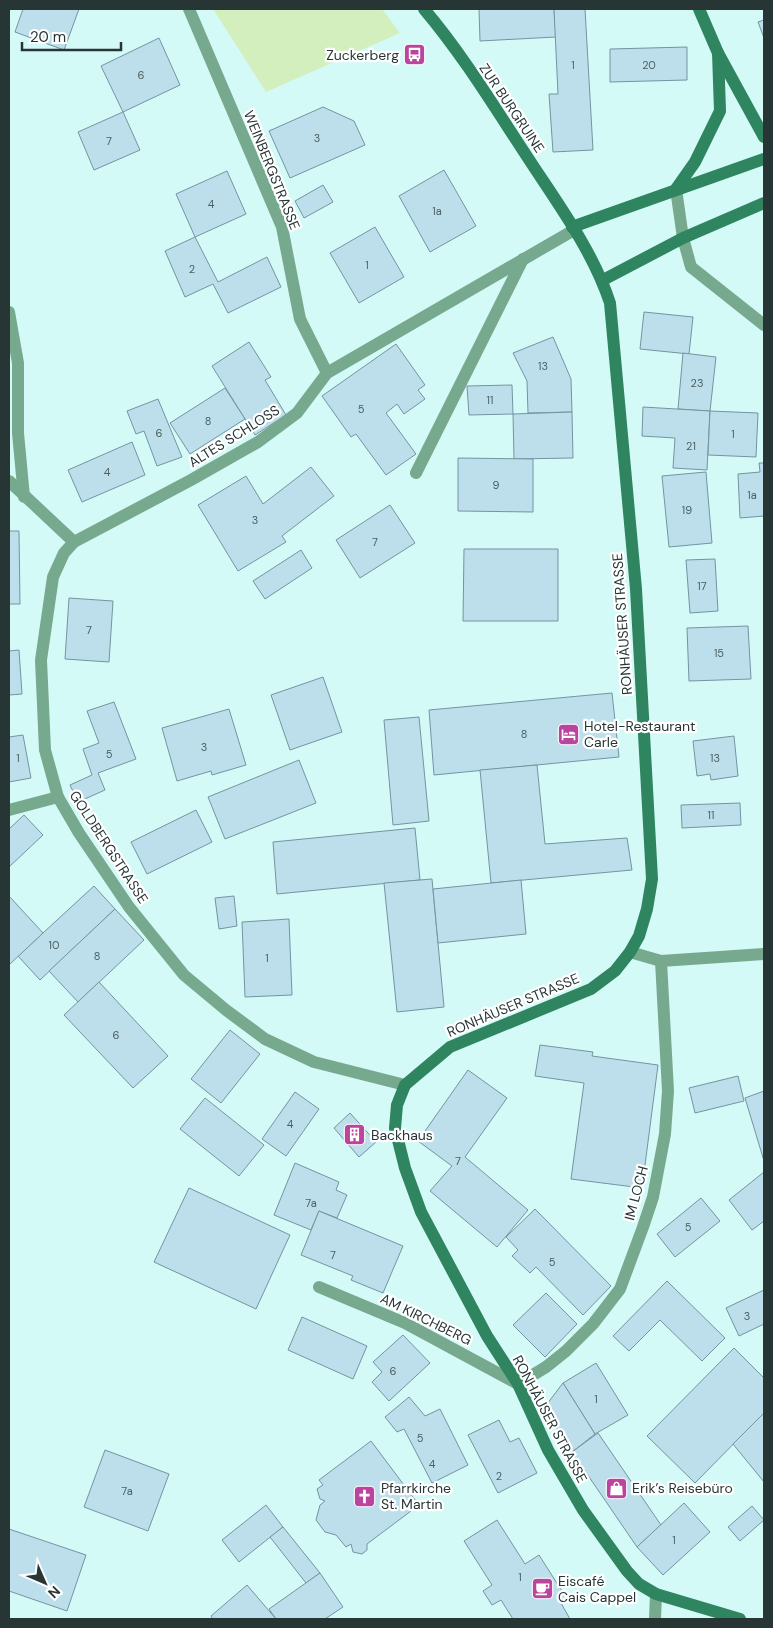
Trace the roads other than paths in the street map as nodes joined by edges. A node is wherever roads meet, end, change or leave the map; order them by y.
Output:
1 (189, 9) edge
2 (424, 9) edge
3 (699, 9) edge
4 (718, 53) junction
5 (764, 137) edge
6 (764, 159) edge
7 (676, 189) junction
8 (764, 203) edge
9 (573, 228) junction
10 (684, 238) junction
11 (523, 259) junction
12 (603, 280) junction
13 (9, 312) edge
14 (764, 325) edge
15 (327, 373) junction
16 (416, 473) dead end
17 (9, 481) edge
18 (24, 497) junction
19 (74, 542) junction
20 (58, 797) junction
21 (9, 810) edge
22 (630, 952) junction
23 (764, 954) edge
24 (661, 962) junction
25 (405, 1085) junction
26 (319, 1287) dead end
27 (518, 1384) junction
28 (656, 1594) junction
29 (655, 1619) edge
30 (740, 1619) edge

1 - 15 street, WEINBERGSTRASSE
2 - 9 street, ZUR BURGRUINE
3 - 4 street
4 - 5 street
4 - 7 street
6 - 7 street
7 - 9 street
7 - 10 street
8 - 10 street
9 - 11 street, ALTES SCHLOSS
9 - 12 street, RONHÄUSER STRASSE
10 - 12 street
10 - 14 street
11 - 15 street, ALTES SCHLOSS
11 - 16 street
12 - 22 street, RONHÄUSER STRASSE
13 - 18 street
15 - 19 street, ALTES SCHLOSS
17 - 18 street
18 - 19 street
19 - 20 street, GOLDBERGSTRASSE
20 - 21 street
20 - 25 street, GOLDBERGSTRASSE
22 - 24 street
22 - 25 street, RONHÄUSER STRASSE
23 - 24 street
24 - 27 street, IM LOCH
25 - 27 street, RONHÄUSER STRASSE
26 - 27 street, AM KIRCHBERG
27 - 28 street, RONHÄUSER STRASSE
28 - 29 street
28 - 30 street, RONHÄUSER STRASSE

